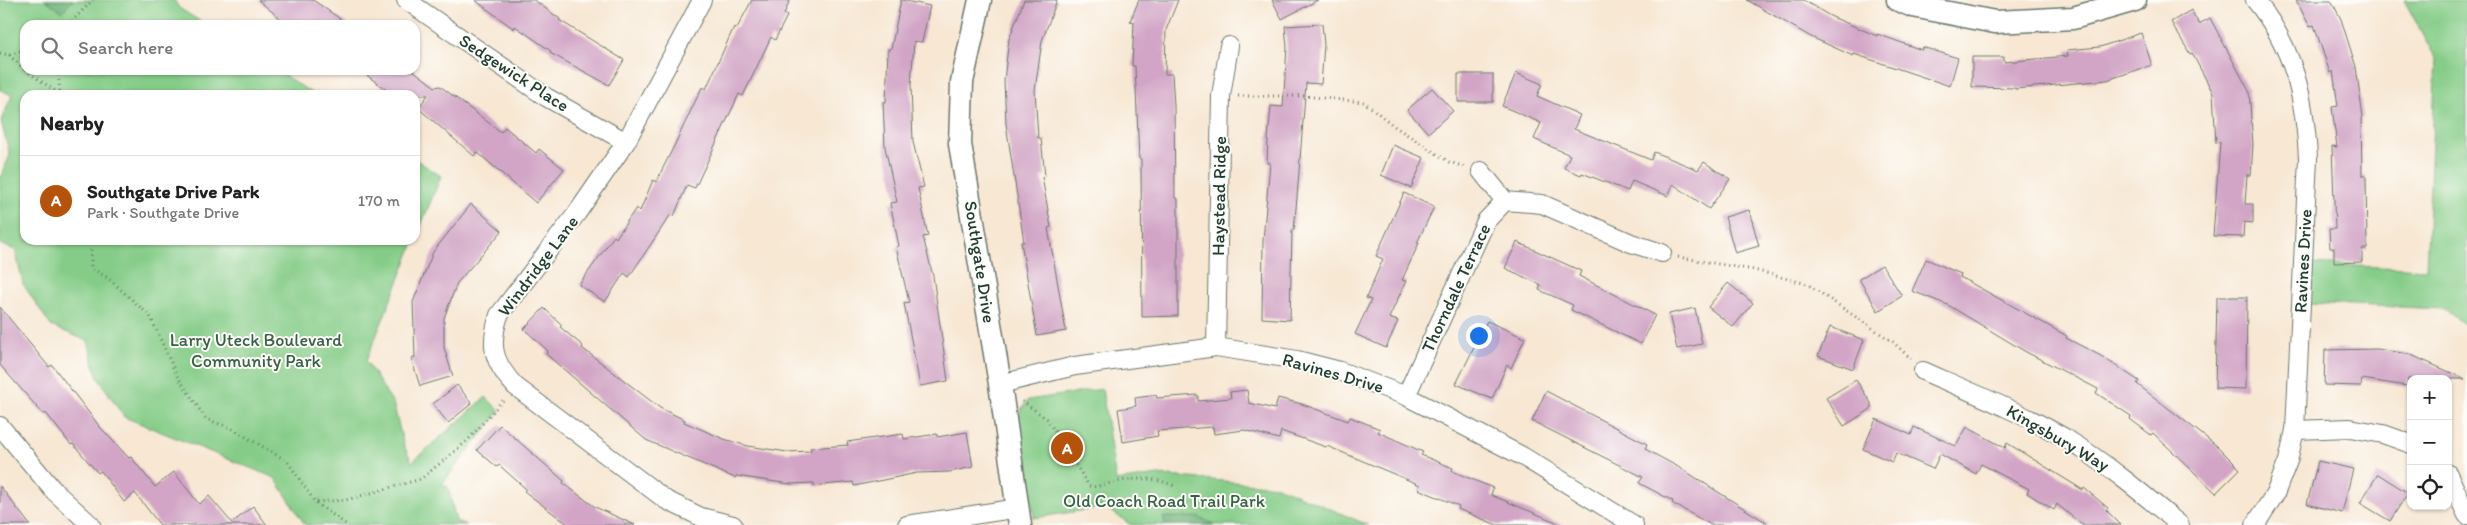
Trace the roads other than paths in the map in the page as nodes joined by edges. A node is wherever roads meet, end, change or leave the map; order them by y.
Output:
1 (406, 0) edge
2 (702, 0) edge
3 (980, 0) edge
4 (1898, 0) edge
5 (2135, 0) edge
6 (2254, 0) edge
7 (1229, 46) dead end
8 (626, 142) junction
9 (1482, 171) road end
10 (1505, 201) junction
11 (1662, 253) road end
12 (1216, 347) junction
13 (1923, 371) road end
14 (1000, 384) junction
15 (1406, 396) junction
16 (0, 426) edge
17 (2295, 430) junction
18 (2407, 443) edge
19 (2452, 483) edge
20 (2467, 515) edge
21 (1019, 516) edge
22 (91, 525) edge
23 (733, 525) edge
24 (907, 525) edge
25 (1634, 525) edge
26 (2180, 525) edge
27 (2255, 525) edge

1 - 8 street, Sedgewick Place
2 - 8 street, Windridge Lane
3 - 14 street, Southgate Drive
4 - 5 street
6 - 17 street, Ravines Drive
7 - 12 street, Haystead Ridge
8 - 23 street, Windridge Lane
9 - 10 street
10 - 11 street
10 - 15 street, Thorndale Terrace
12 - 14 street, Ravines Drive
12 - 15 street, Ravines Drive
13 - 26 street, Kingsbury Way
14 - 21 street, Southgate Drive
15 - 25 street, Ravines Drive
16 - 22 street
17 - 18 street
17 - 27 street, Ravines Drive
19 - 20 street
21 - 24 street

